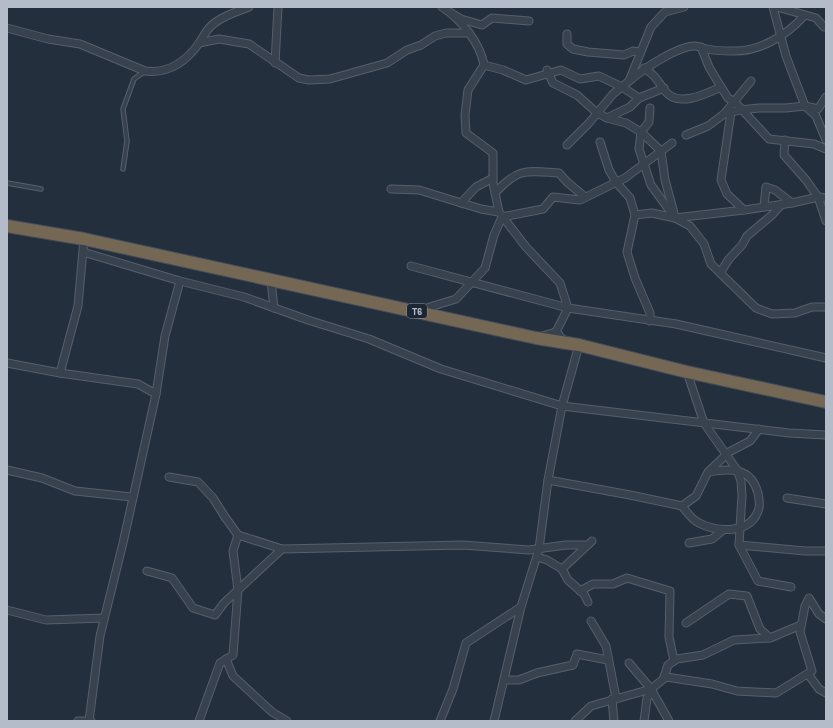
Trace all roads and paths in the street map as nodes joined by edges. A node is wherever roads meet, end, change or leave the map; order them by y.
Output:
1 (249, 7) edge
2 (278, 7) edge
3 (684, 7) edge
4 (773, 7) edge
5 (777, 7) edge
6 (445, 9) edge
7 (804, 16) junction
8 (528, 21) dead end
9 (824, 26) dead end
10 (7, 28) edge
11 (468, 33) junction
12 (567, 34) dead end
13 (780, 37) junction
14 (199, 43) junction
15 (701, 47) junction
16 (640, 52) junction
17 (275, 63) junction
18 (484, 65) junction
19 (644, 68) junction
20 (145, 71) junction
21 (547, 72) junction
22 (629, 81) junction
23 (751, 81) dead end
24 (622, 86) junction
25 (721, 87) junction
26 (664, 88) junction
27 (826, 96) edge
28 (639, 98) junction
29 (735, 102) junction
30 (805, 106) junction
31 (650, 108) dead end
32 (740, 110) junction
33 (597, 113) junction
34 (728, 113) junction
35 (607, 118) junction
36 (642, 132) junction
37 (686, 135) dead end
38 (785, 140) junction
39 (826, 140) edge
40 (600, 142) dead end
41 (672, 143) dead end
42 (567, 145) dead end
43 (826, 149) edge
44 (661, 151) junction
45 (644, 165) junction
46 (123, 169) dead end
47 (493, 178) junction
48 (616, 182) junction
49 (7, 183) edge
50 (391, 189) dead end
51 (41, 190) dead end
52 (495, 193) junction
53 (585, 197) junction
54 (818, 197) junction
55 (826, 198) edge
56 (461, 203) junction
57 (792, 203) junction
58 (782, 204) junction
59 (764, 206) junction
60 (744, 210) junction
61 (501, 215) junction
62 (636, 215) junction
63 (675, 218) junction
64 (826, 221) edge
65 (7, 226) edge
66 (84, 239) junction
67 (83, 252) junction
68 (411, 266) dead end
69 (720, 273) junction
70 (180, 281) junction
71 (271, 281) junction
72 (470, 283) junction
73 (826, 307) edge
74 (274, 308) junction
75 (568, 308) junction
76 (417, 311) junction
77 (650, 320) junction
78 (556, 331) junction
79 (536, 338) junction
80 (578, 345) junction
81 (826, 358) edge
82 (7, 362) edge
83 (687, 372) junction
84 (60, 374) junction
85 (156, 394) junction
86 (826, 402) edge
87 (562, 406) junction
88 (704, 423) junction
89 (759, 429) junction
90 (826, 435) edge
91 (726, 455) junction
92 (7, 470) edge
93 (737, 470) junction
94 (708, 472) junction
95 (169, 477) dead end
96 (548, 480) junction
97 (132, 496) junction
98 (788, 498) dead end
99 (826, 504) edge
100 (682, 506) junction
101 (741, 527) junction
102 (722, 531) junction
103 (238, 535) junction
104 (689, 543) dead end
105 (739, 545) junction
106 (282, 549) junction
107 (540, 549) junction
108 (826, 551) edge
109 (537, 557) junction
110 (562, 569) junction
111 (147, 570) dead end
112 (792, 588) dead end
113 (238, 590) junction
114 (580, 590) junction
115 (588, 602) dead end
116 (521, 607) junction
117 (7, 610) edge
118 (104, 618) junction
119 (826, 619) edge
120 (591, 621) dead end
121 (686, 623) dead end
122 (801, 625) junction
123 (770, 638) junction
124 (226, 659) junction
125 (608, 660) junction
126 (674, 661) junction
127 (629, 664) dead end
128 (808, 674) junction
129 (664, 677) junction
130 (504, 680) junction
131 (652, 690) junction
132 (826, 693) edge
133 (614, 698) junction
134 (78, 721) edge
135 (89, 721) edge
136 (199, 721) edge
137 (287, 721) edge
138 (440, 721) edge
139 (494, 721) edge
140 (575, 721) edge
141 (614, 721) edge
142 (644, 721) edge
143 (669, 721) edge

1 - 14 street
2 - 17 street
3 - 16 street
4 - 13 street
5 - 7 street
6 - 8 street
6 - 11 street
7 - 9 street
7 - 13 street
10 - 20 street
11 - 17 street
11 - 18 street
12 - 16 street
13 - 15 street
13 - 30 street
14 - 17 street
14 - 20 street
15 - 19 street
15 - 25 street
16 - 22 street
18 - 21 street
18 - 47 street
19 - 22 street
19 - 26 street
20 - 46 lane
21 - 24 street
21 - 33 street
22 - 24 street
23 - 29 street
24 - 28 street
24 - 33 street
25 - 26 street
25 - 29 street
26 - 28 street
27 - 30 street
28 - 35 street
29 - 32 street
29 - 34 street
30 - 32 street
30 - 39 street
31 - 36 street
32 - 34 street
32 - 38 street
33 - 35 street
33 - 42 street
34 - 37 street
34 - 60 street
35 - 36 street
36 - 44 street
36 - 45 street
38 - 43 street
38 - 54 street
40 - 48 street
41 - 44 street
44 - 45 street
44 - 63 street
45 - 48 street
45 - 63 street
47 - 52 street
47 - 56 street
48 - 53 street
48 - 62 street
49 - 51 lane
50 - 56 street
52 - 53 street
52 - 61 street
53 - 61 street
54 - 55 street
54 - 57 street
54 - 64 street
56 - 61 street
57 - 58 street
57 - 59 street
58 - 59 street
58 - 69 street
59 - 60 street
60 - 63 street
61 - 72 street
61 - 75 street
62 - 63 street
62 - 77 street
63 - 69 street
65 - 66 highway, T6
66 - 67 street
66 - 71 highway, T6
67 - 70 street
67 - 84 street
68 - 72 street
69 - 73 street
70 - 74 street
70 - 85 street
71 - 74 street
71 - 76 highway, T6
72 - 75 street
72 - 76 street
74 - 87 street
75 - 77 street
75 - 78 street
76 - 79 highway, T6
77 - 81 street
78 - 79 street
78 - 80 street
79 - 80 highway, T6
80 - 83 highway, T6
80 - 87 street
82 - 84 street
83 - 86 highway, T6
83 - 88 street
84 - 85 street
85 - 97 street
87 - 88 street
87 - 96 street
88 - 89 street
88 - 91 street
89 - 90 street
89 - 91 street
91 - 93 street
91 - 94 street
92 - 97 street
93 - 94 street
93 - 101 street
93 - 101 street
94 - 100 street
95 - 103 street
96 - 100 street
96 - 107 street
97 - 118 street
98 - 99 street
100 - 102 street
101 - 102 street
101 - 105 street
102 - 104 street
103 - 106 street
103 - 113 street
105 - 108 street
105 - 112 street
106 - 107 street
106 - 113 street
107 - 109 street
107 - 110 street
109 - 110 street
109 - 116 street
110 - 114 street
111 - 113 street
113 - 124 street
114 - 115 street
114 - 126 street
116 - 130 street
116 - 138 street
117 - 118 street
118 - 135 street
119 - 122 street
120 - 125 street
121 - 123 street
122 - 123 street
122 - 128 street
123 - 126 street
124 - 136 street
124 - 137 street
125 - 130 street
125 - 133 street
126 - 129 street
127 - 131 street
128 - 129 street
128 - 132 street
129 - 131 street
130 - 139 street
131 - 133 street
131 - 142 street
131 - 143 street
133 - 140 street
133 - 141 street
134 - 135 street

